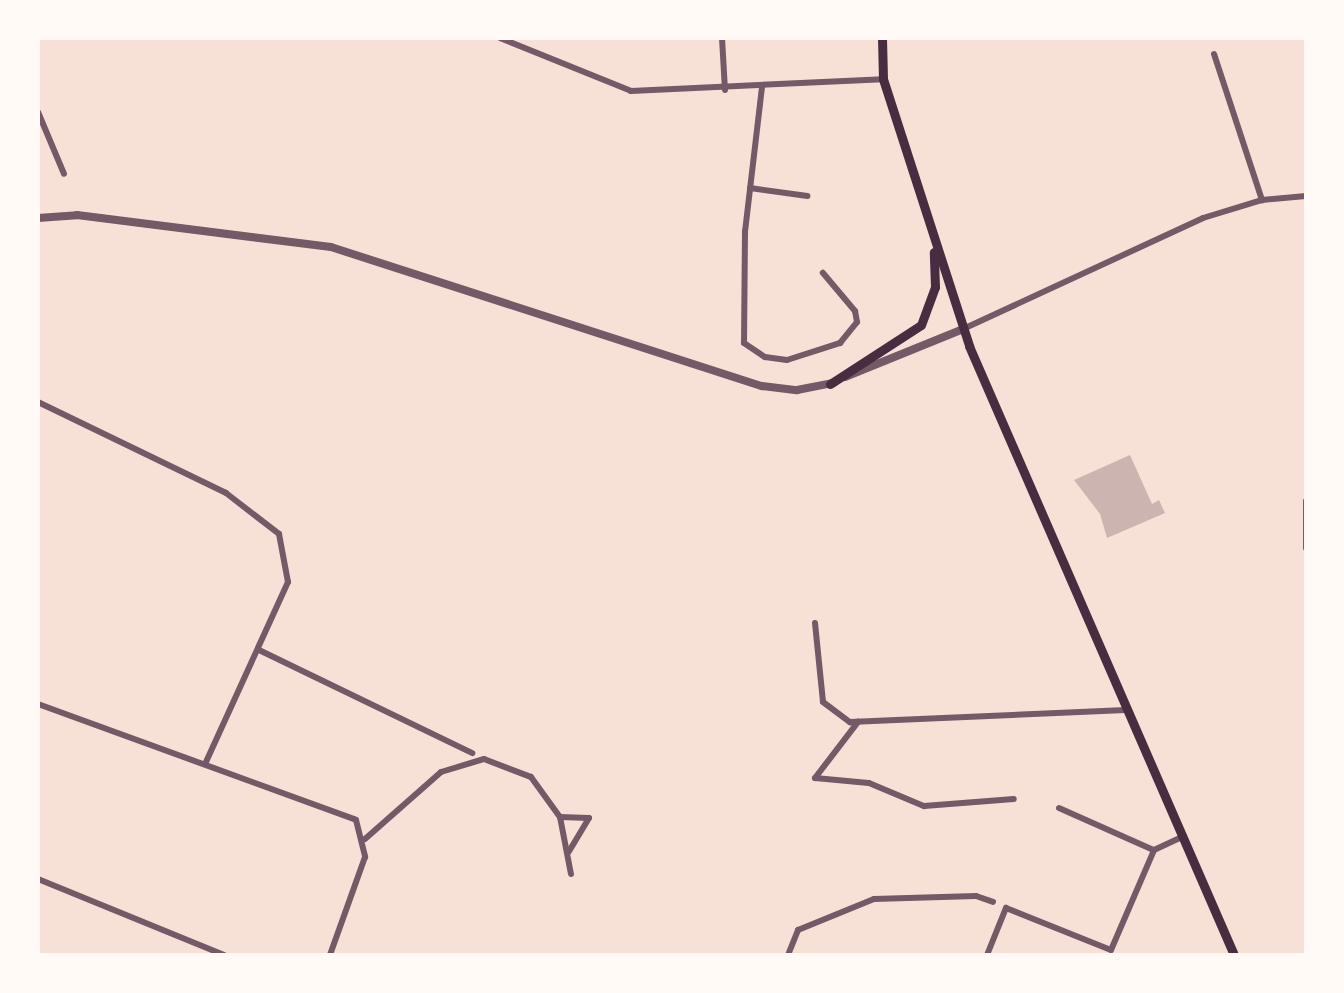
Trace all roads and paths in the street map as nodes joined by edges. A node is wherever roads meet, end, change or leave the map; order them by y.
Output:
1 (500, 38) edge
2 (722, 38) edge
3 (882, 38) edge
4 (1214, 54) dead end
5 (883, 79) junction
6 (762, 87) junction
7 (725, 90) junction
8 (38, 112) edge
9 (64, 174) dead end
10 (750, 188) junction
11 (807, 196) dead end
12 (1306, 196) edge
13 (1262, 200) junction
14 (38, 218) edge
15 (933, 241) junction
16 (823, 273) dead end
17 (963, 329) junction
18 (830, 384) junction
19 (38, 402) edge
20 (1306, 501) edge
21 (1306, 548) edge
22 (815, 623) dead end
23 (259, 650) junction
24 (38, 704) edge
25 (1126, 710) junction
26 (858, 722) junction
27 (472, 753) dead end
28 (205, 764) junction
29 (1014, 799) dead end
30 (1059, 808) dead end
31 (560, 817) junction
32 (1180, 838) junction
33 (365, 839) junction
34 (1154, 850) junction
35 (569, 851) junction
36 (571, 874) dead end
37 (38, 879) edge
38 (993, 902) dead end
39 (224, 955) edge
40 (330, 955) edge
41 (788, 955) edge
42 (987, 955) edge
43 (1234, 955) edge

1 - 7 street
2 - 7 street
3 - 5 main road
4 - 13 street
5 - 6 street
5 - 15 main road
6 - 7 street
6 - 10 street
8 - 9 street
10 - 11 street
10 - 16 street
12 - 13 street
13 - 17 street
14 - 18 street
15 - 17 main road
15 - 18 main road
17 - 18 street
17 - 25 main road
19 - 23 street
20 - 21 street
22 - 26 street
23 - 27 street
23 - 28 street
24 - 28 street
25 - 26 street
25 - 32 main road
26 - 29 street
28 - 33 street
30 - 34 street
31 - 33 street
31 - 35 street
31 - 35 street
32 - 34 street
32 - 43 main road
33 - 40 street
34 - 42 street
35 - 36 street
37 - 39 street
38 - 41 street

